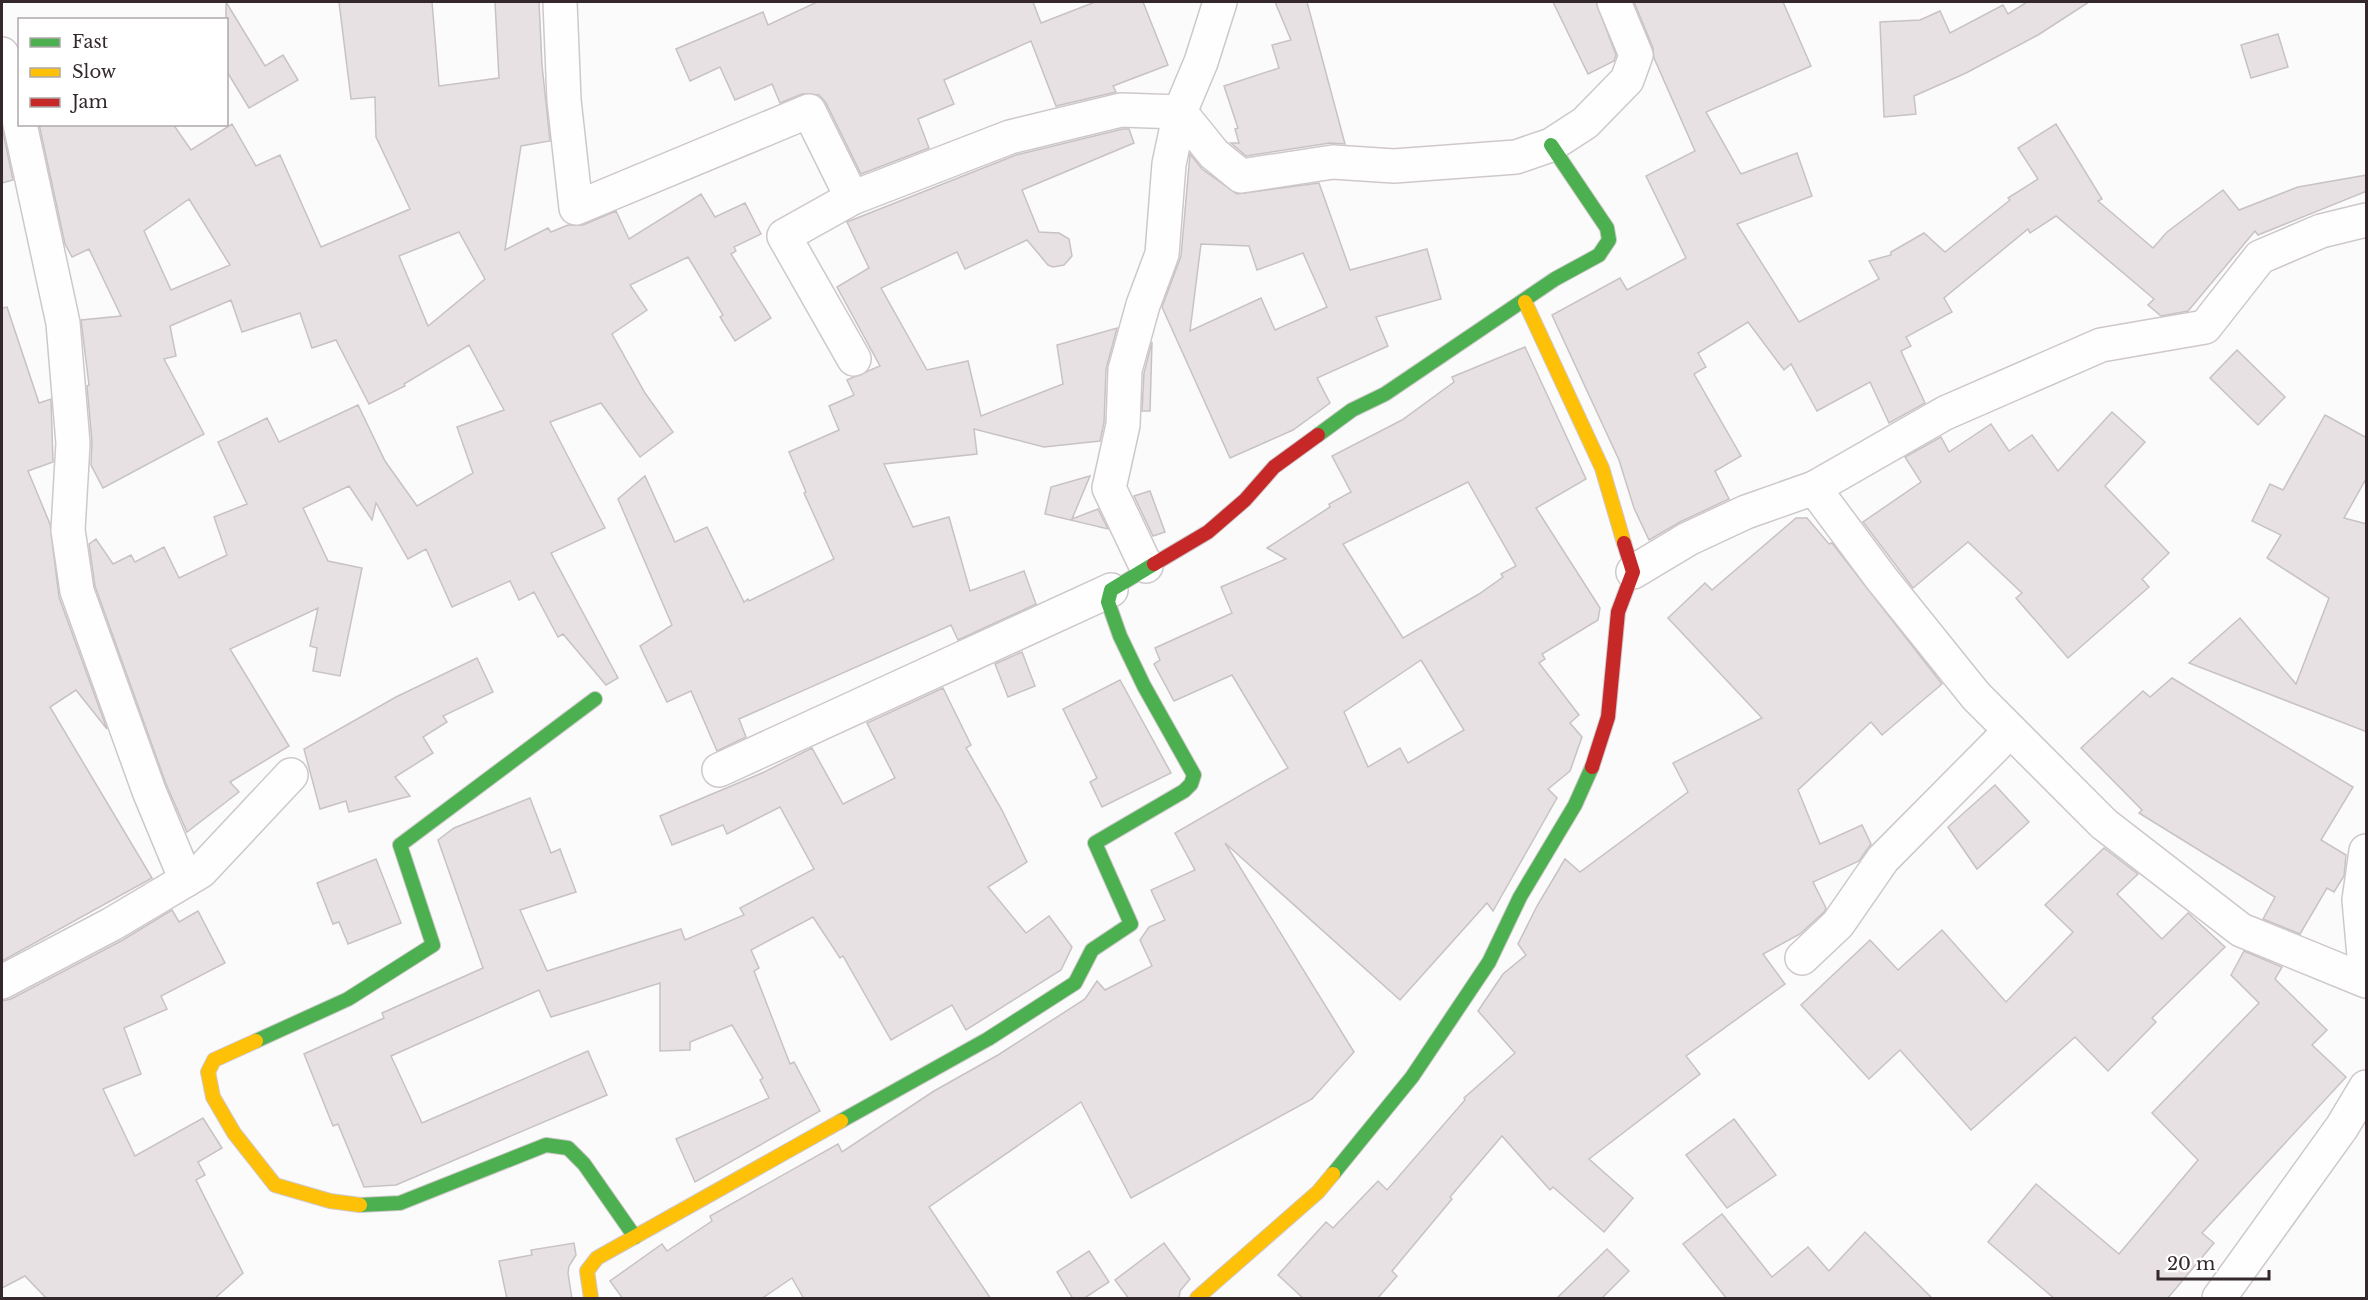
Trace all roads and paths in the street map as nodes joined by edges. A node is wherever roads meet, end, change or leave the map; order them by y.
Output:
1 (560, 2) edge
2 (1220, 2) edge
3 (1614, 2) edge
4 (2, 54) edge
5 (8, 91) edge
6 (1180, 111) junction
7 (18, 118) edge
8 (20, 126) edge
9 (1551, 145) junction
10 (852, 198) junction
11 (2367, 220) edge
12 (1525, 302) junction
13 (854, 359) dead end
14 (1814, 488) junction
15 (1146, 566) junction
16 (1634, 572) junction
17 (1111, 590) junction
18 (596, 699) dead end
19 (2010, 731) junction
20 (719, 770) dead end
21 (291, 775) dead end
22 (2367, 851) edge
23 (186, 880) junction
24 (1802, 958) dead end
25 (2366, 969) edge
26 (2, 982) edge
27 (2367, 1087) edge
28 (636, 1237) junction
29 (591, 1299) edge
30 (1197, 1299) edge
31 (2219, 1299) edge

1 - 10 street
2 - 6 street
3 - 9 street
4 - 5 street
5 - 7 street
6 - 9 street
6 - 10 street
6 - 15 street
8 - 23 street
9 - 12 street
10 - 13 street
11 - 14 street
12 - 15 street
12 - 16 street
14 - 16 street
14 - 19 street
15 - 17 street
16 - 30 street
17 - 20 street
17 - 28 street
18 - 28 street
19 - 24 street
19 - 25 street
21 - 23 street
22 - 25 street
23 - 26 street
27 - 31 street
28 - 29 street

